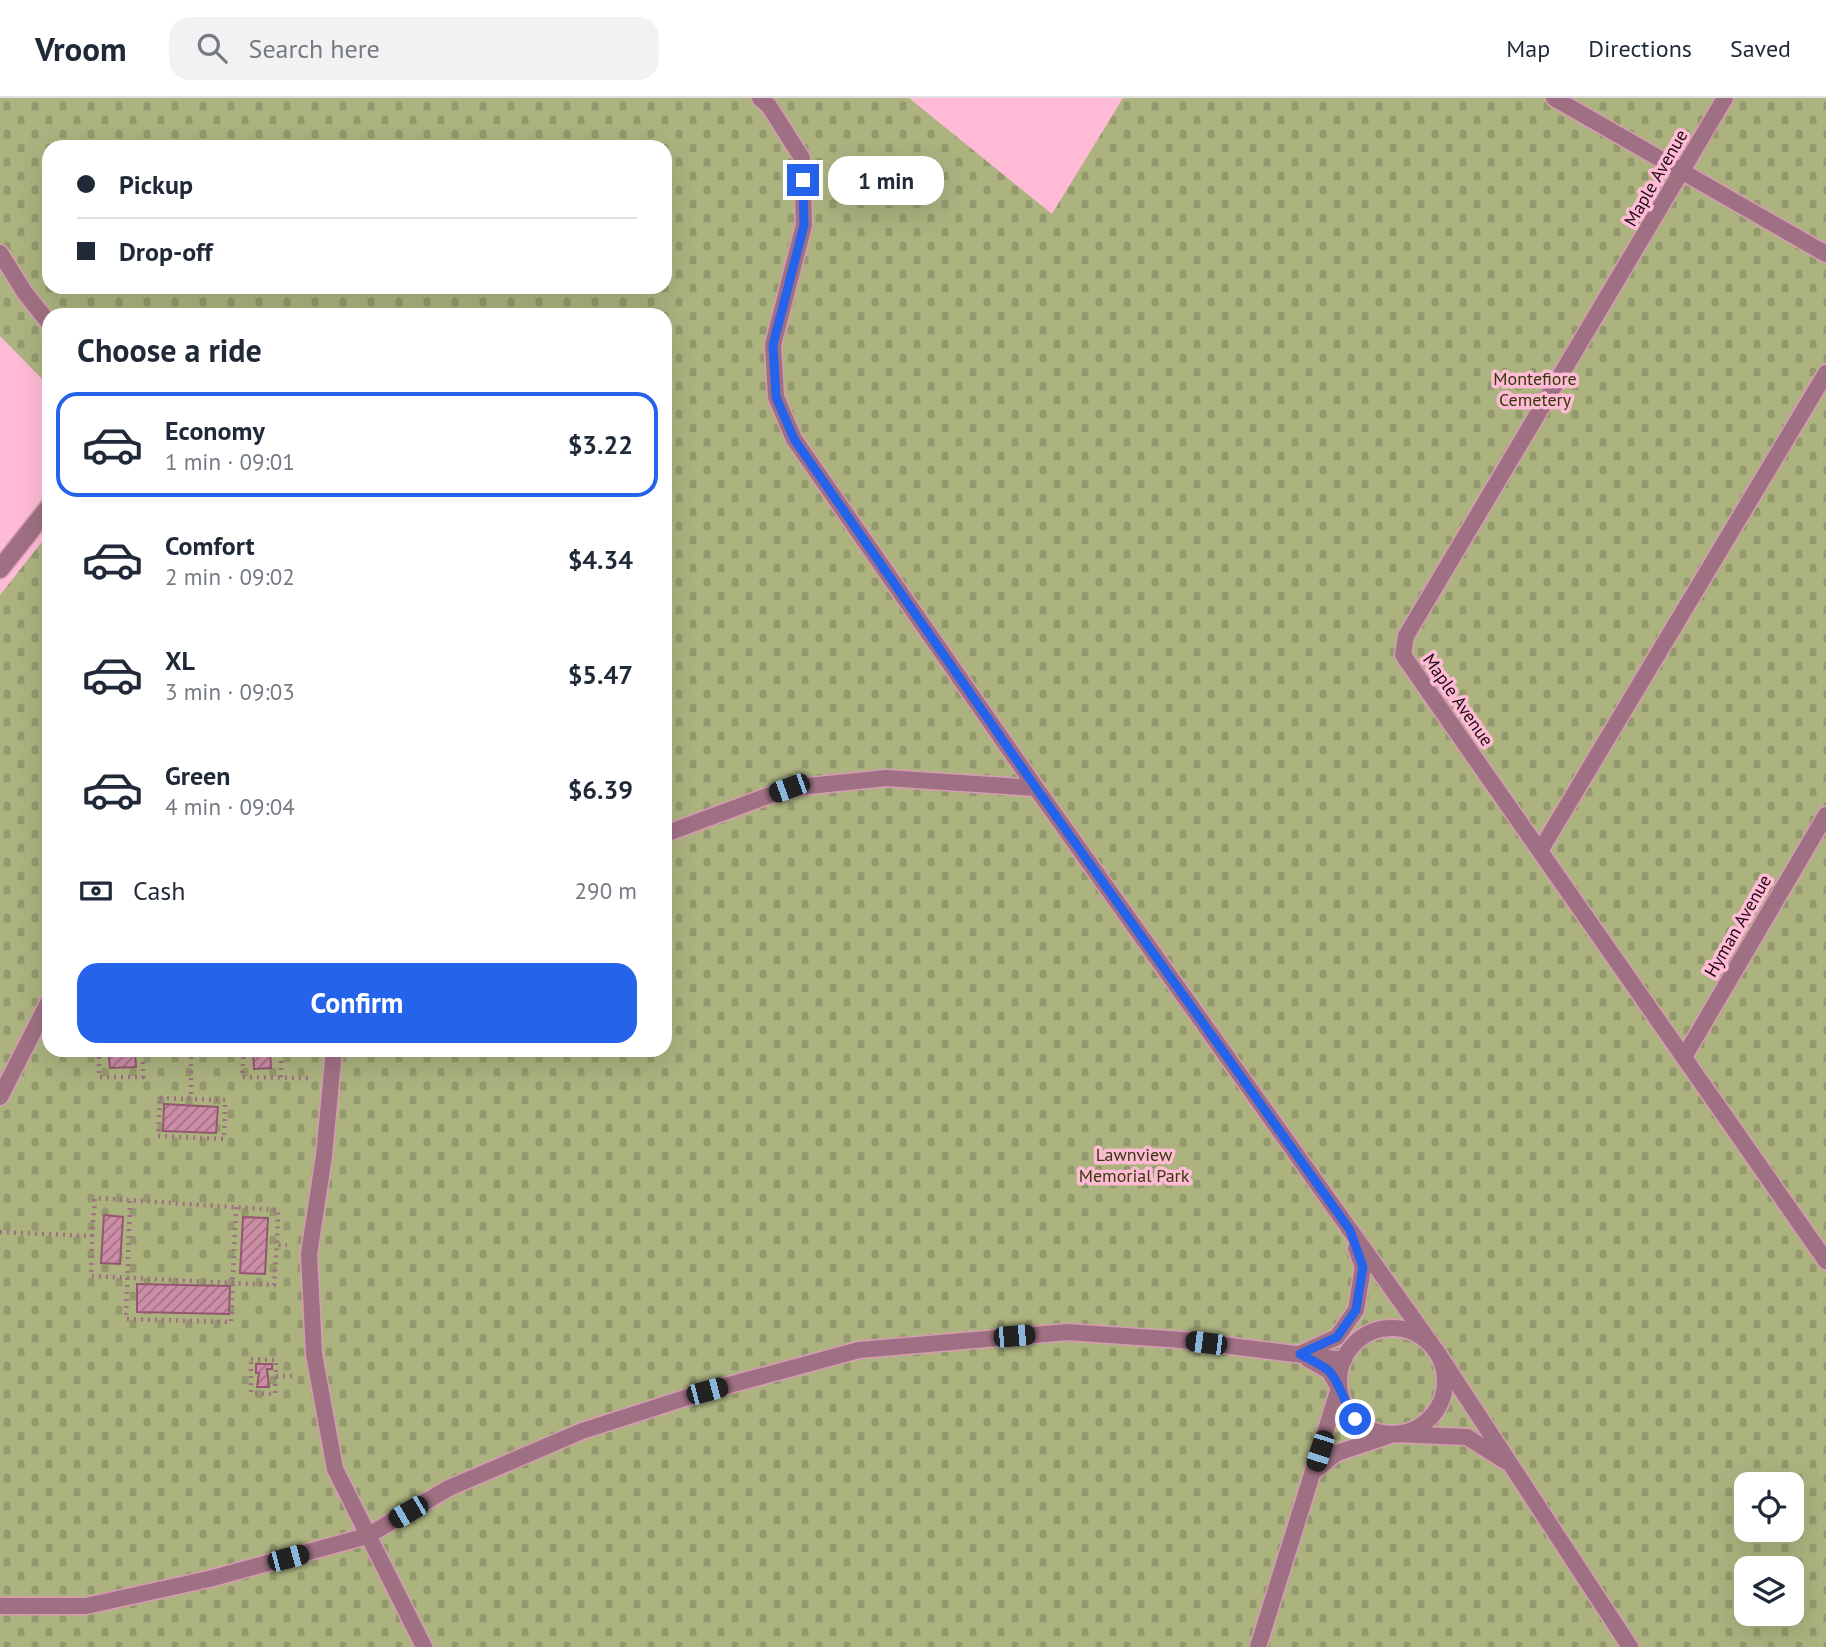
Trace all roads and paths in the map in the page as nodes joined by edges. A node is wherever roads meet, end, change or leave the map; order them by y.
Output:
1 (760, 98) edge
2 (1554, 98) edge
3 (1724, 98) edge
4 (1682, 172) junction
5 (0, 253) edge
6 (1826, 254) edge
7 (42, 314) edge
8 (1826, 373) edge
9 (42, 516) edge
10 (0, 569) edge
11 (1036, 788) junction
12 (1826, 815) edge
13 (672, 831) edge
14 (1540, 851) junction
15 (42, 1016) edge
16 (99, 1057) edge
17 (143, 1057) edge
18 (191, 1057) edge
19 (243, 1057) edge
20 (281, 1057) edge
21 (333, 1057) edge
22 (1684, 1057) junction
23 (281, 1077) junction
24 (331, 1079) junction
25 (0, 1097) edge
26 (191, 1098) junction
27 (130, 1201) junction
28 (236, 1207) junction
29 (1350, 1230) junction
30 (0, 1232) edge
31 (93, 1236) junction
32 (276, 1245) junction
33 (310, 1246) junction
34 (1826, 1261) edge
35 (127, 1278) junction
36 (233, 1283) junction
37 (1300, 1354) junction
38 (1439, 1355) junction
39 (1345, 1360) junction
40 (1339, 1388) junction
41 (251, 1393) joint
42 (1394, 1434) junction
43 (1510, 1464) junction
44 (1313, 1472) junction
45 (367, 1536) junction
46 (0, 1606) edge
47 (424, 1647) edge
48 (1258, 1647) edge
49 (1630, 1647) edge

1 - 11 lane
2 - 4 lane
3 - 4 lane, Maple Avenue
4 - 6 lane
4 - 14 lane, Maple Avenue
5 - 7 lane
8 - 14 lane
9 - 10 street
11 - 13 lane
11 - 29 lane
12 - 22 lane, Hyman Avenue
14 - 22 lane, Maple Avenue
15 - 25 lane
16 - 17 path
18 - 26 path
19 - 23 path
20 - 23 path
21 - 24 lane
22 - 34 lane, Maple Avenue
23 - 24 path
24 - 33 lane
26 - 26 path
27 - 28 path
27 - 31 path
27 - 35 path
28 - 32 path
28 - 36 path
29 - 37 lane
29 - 38 lane
30 - 31 path
31 - 35 path
32 - 33 path
32 - 36 path
33 - 45 lane
35 - 36 path
35 - 36 path
37 - 39 lane
37 - 40 lane
37 - 45 lane
38 - 39 lane
38 - 42 lane
38 - 43 lane
39 - 40 lane
40 - 42 lane
40 - 44 lane
41 - 41 path
42 - 43 lane
42 - 44 lane
43 - 49 lane
44 - 48 lane
45 - 46 lane
45 - 47 lane

